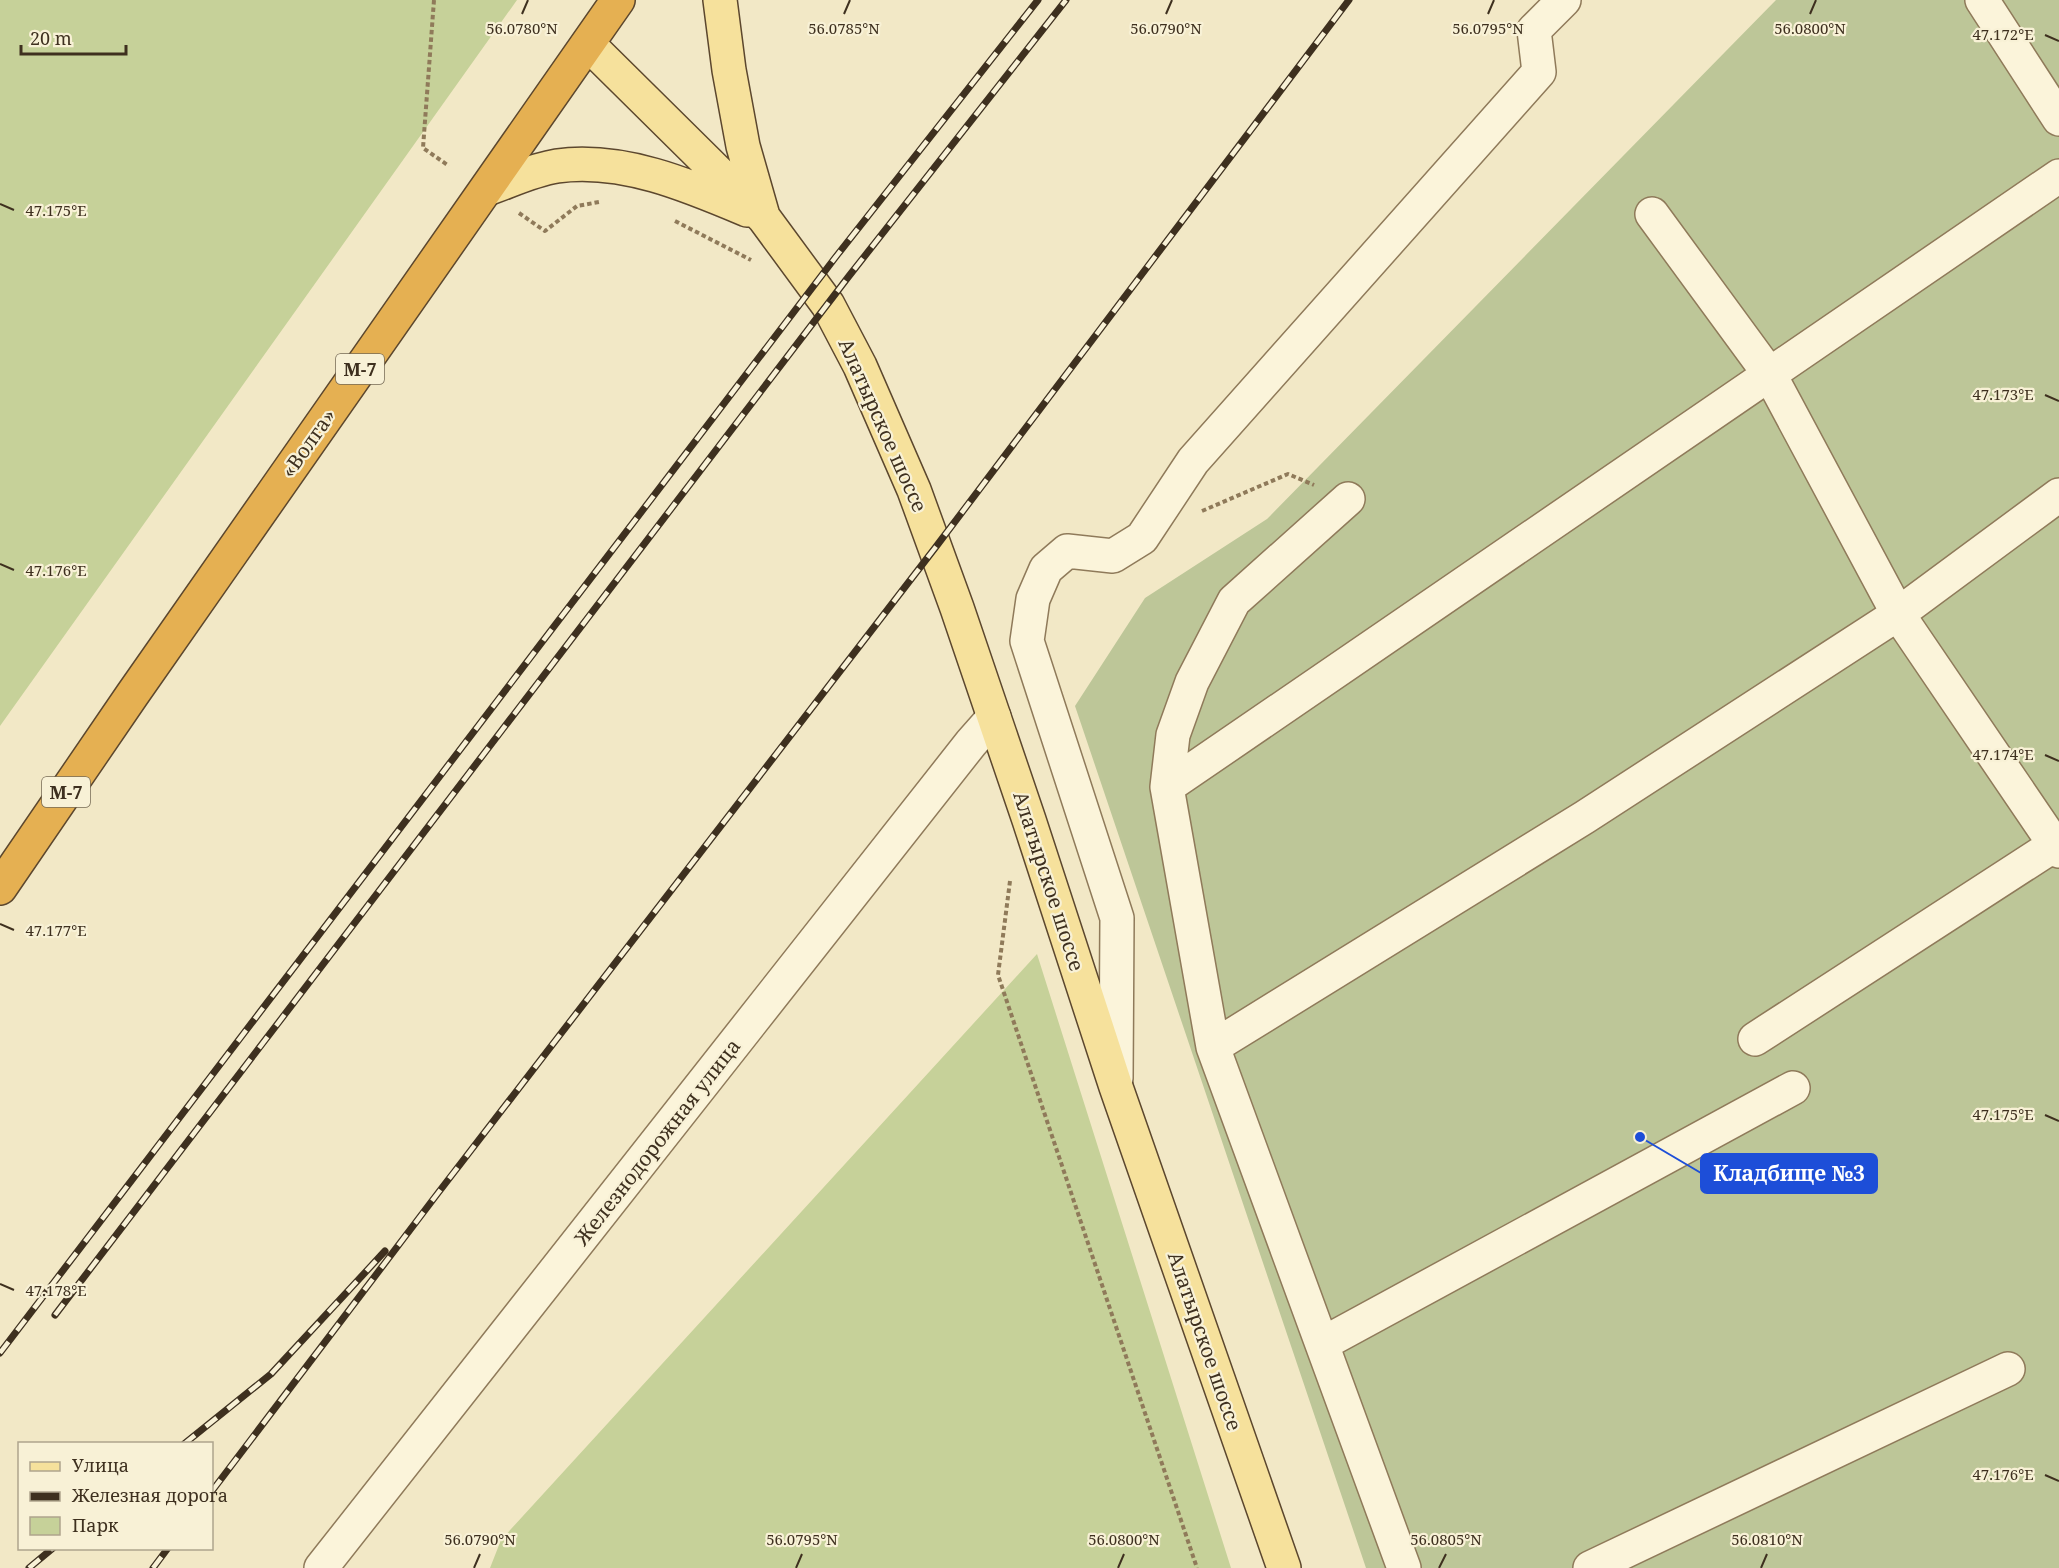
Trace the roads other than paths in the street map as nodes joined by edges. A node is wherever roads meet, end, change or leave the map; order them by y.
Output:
1 (618, 0) edge
2 (720, 0) edge
3 (1564, 0) edge
4 (1982, 0) edge
5 (588, 44) junction
6 (2059, 119) edge
7 (2059, 176) edge
8 (487, 189) junction
9 (1652, 214) dead end
10 (764, 218) junction
11 (1770, 375) junction
12 (2059, 495) edge
13 (1348, 499) road end
14 (1898, 614) junction
15 (994, 717) junction
16 (1167, 787) junction
17 (2058, 846) edge
18 (0, 888) edge
19 (1755, 1039) dead end
20 (1213, 1047) junction
21 (1116, 1087) junction
22 (1793, 1088) dead end
23 (1322, 1344) junction
24 (2008, 1369) dead end
25 (321, 1568) edge
26 (1284, 1568) edge
27 (1404, 1568) edge
28 (1590, 1568) edge

1 - 5 highway, «Волга» / М-7
2 - 10 main road
3 - 21 lane
4 - 6 lane
5 - 8 highway, «Волга» / М-7
5 - 10 main road
7 - 11 lane
8 - 10 main road
8 - 18 highway, «Волга» / М-7
9 - 11 lane
10 - 15 main road, Алатырское шоссе
11 - 14 lane
11 - 16 lane
12 - 14 lane
13 - 16 lane
14 - 17 lane
14 - 20 lane
15 - 21 main road, Алатырское шоссе
15 - 25 lane, Железнодорожная улица
16 - 20 lane
17 - 19 lane
20 - 23 lane
21 - 26 main road, Алатырское шоссе
22 - 23 lane
23 - 27 lane
24 - 28 lane

